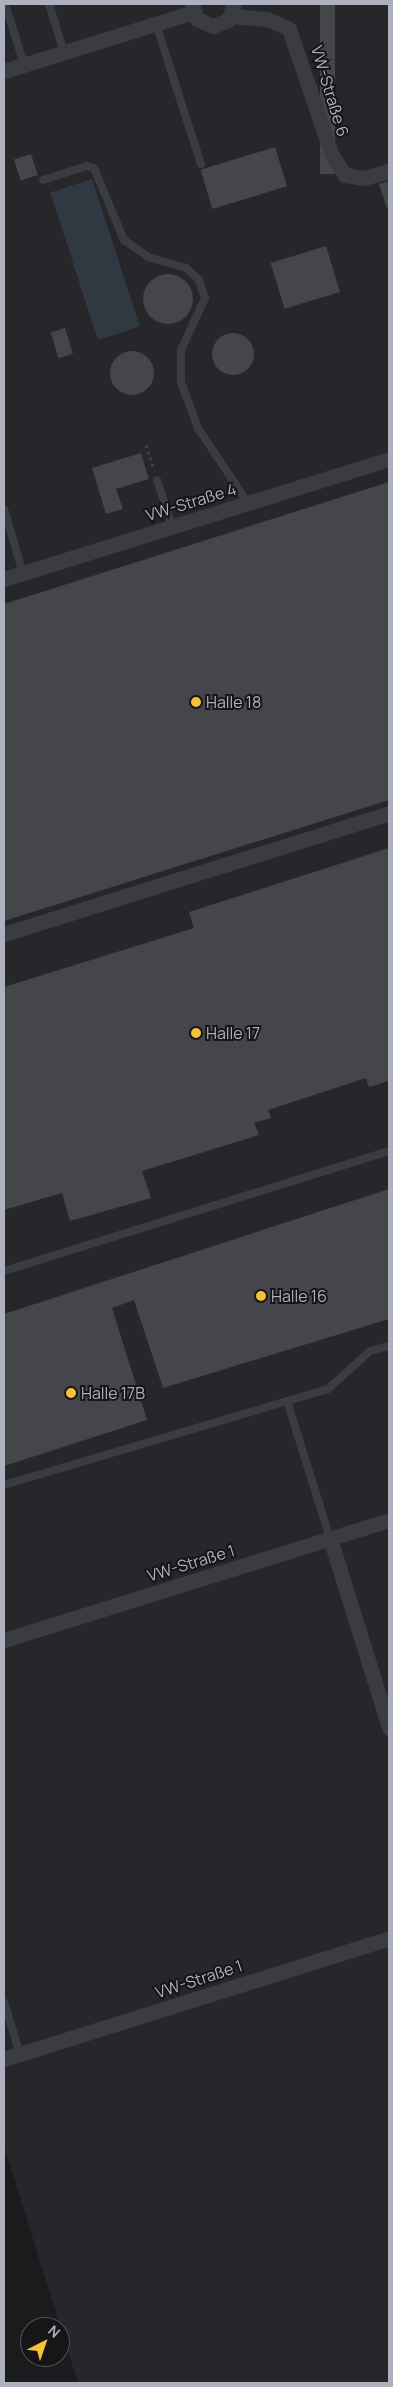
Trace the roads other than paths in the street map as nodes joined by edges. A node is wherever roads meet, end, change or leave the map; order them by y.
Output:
1 (5, 4) edge
2 (49, 4) edge
3 (193, 8) edge
4 (233, 10) edge
5 (156, 24) junction
6 (64, 52) junction
7 (24, 64) junction
8 (4, 71) edge
9 (201, 164) dead end
10 (389, 171) edge
11 (43, 180) dead end
12 (389, 459) edge
13 (157, 480) road end
14 (248, 503) junction
15 (4, 509) edge
16 (172, 526) junction
17 (23, 573) junction
18 (4, 579) edge
19 (389, 813) edge
20 (4, 934) edge
21 (389, 1151) edge
22 (4, 1271) edge
23 (389, 1346) edge
24 (287, 1402) junction
25 (4, 1485) edge
26 (389, 1520) edge
27 (330, 1538) junction
28 (4, 1640) edge
29 (389, 1728) edge
30 (389, 1938) edge
31 (4, 2002) edge
32 (20, 2054) junction
33 (4, 2059) edge

1 - 7 lane
2 - 6 lane
3 - 4 street
3 - 5 street
4 - 10 street, VW-Straße 6
5 - 6 street
5 - 9 lane
6 - 7 street
7 - 8 street
11 - 14 lane
12 - 14 street, VW-Straße 4
13 - 16 lane
14 - 16 street, VW-Straße 4
15 - 17 lane
16 - 17 street, VW-Straße 4
17 - 18 street, VW-Straße 4
19 - 20 street
21 - 22 lane
23 - 24 lane
24 - 25 lane
24 - 27 lane
26 - 27 street, VW-Straße 1
27 - 28 street, VW-Straße 1
27 - 29 street
30 - 32 street, VW-Straße 1
31 - 32 lane
32 - 33 street, VW-Straße 1

